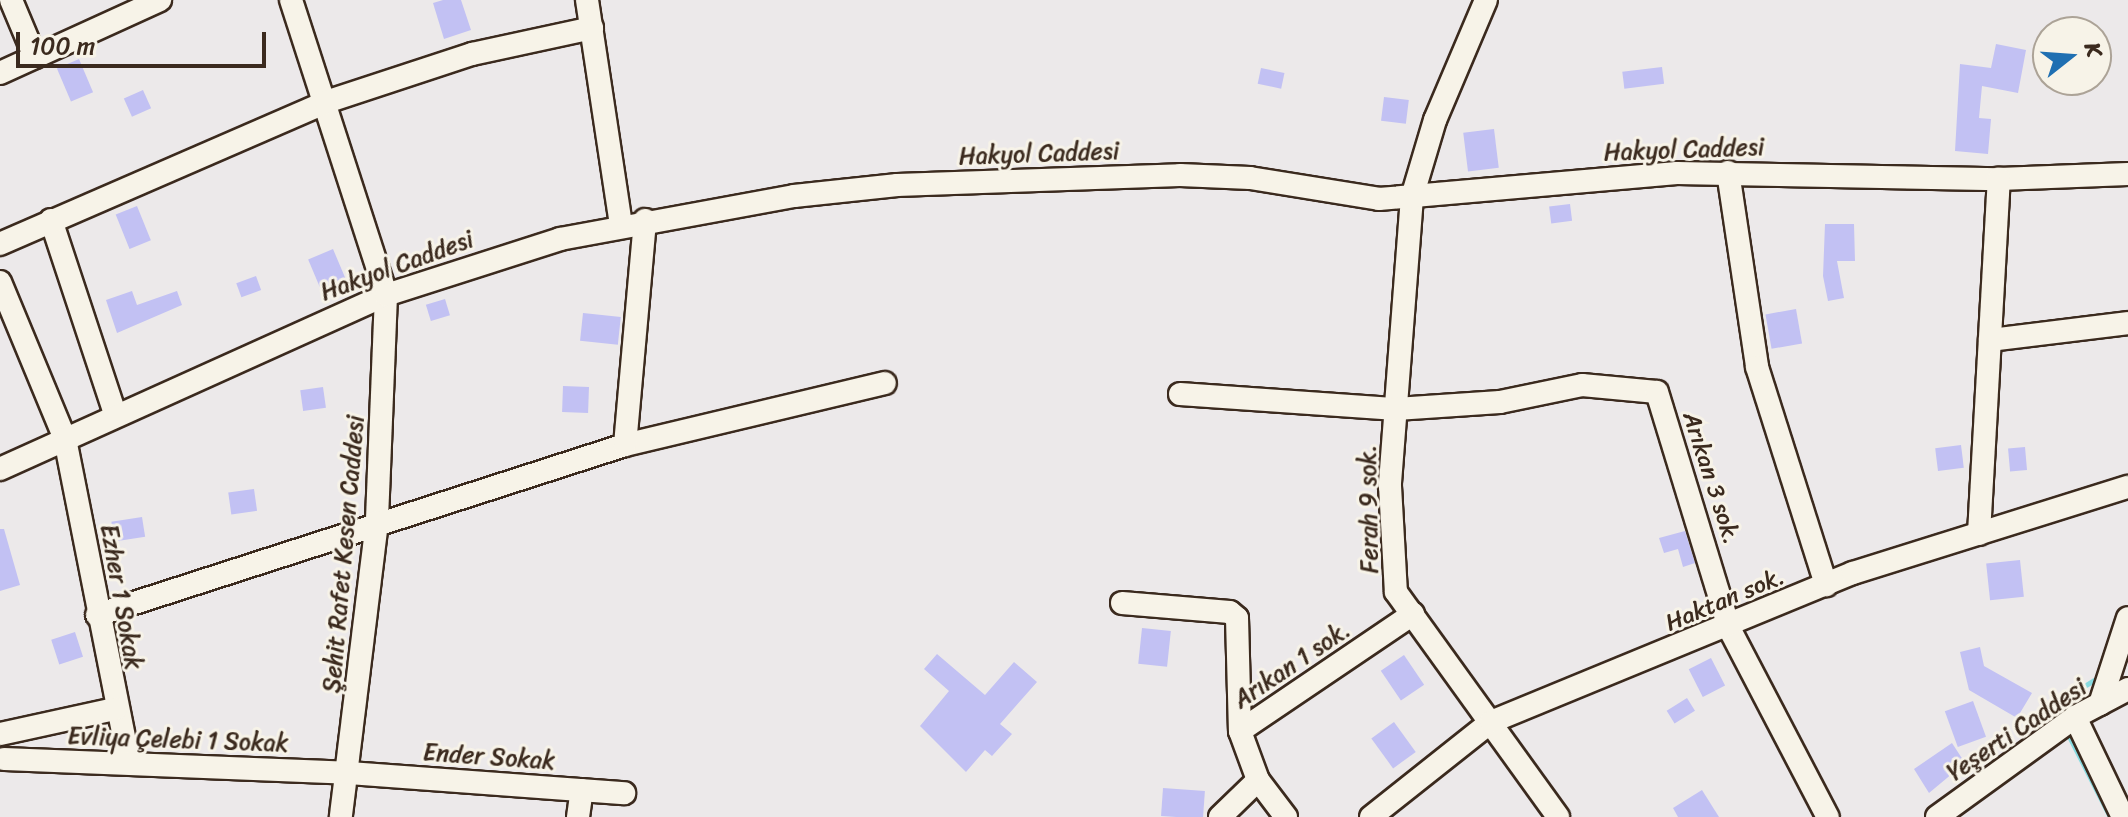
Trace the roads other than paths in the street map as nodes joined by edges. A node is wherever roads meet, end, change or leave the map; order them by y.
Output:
1 (11, 0) edge
2 (160, 0) edge
3 (291, 0) edge
4 (587, 0) edge
5 (1486, 0) edge
6 (592, 28) junction
7 (35, 57) junction
8 (0, 73) edge
9 (326, 102) junction
10 (1728, 172) junction
11 (2128, 174) edge
12 (1999, 179) junction
13 (1412, 197) junction
14 (51, 220) junction
15 (645, 220) junction
16 (621, 225) junction
17 (0, 244) edge
18 (0, 282) edge
19 (386, 295) junction
20 (2128, 323) edge
21 (1990, 340) junction
22 (885, 383) dead end
23 (1180, 394) dead end
24 (1396, 409) junction
25 (116, 416) junction
26 (65, 439) junction
27 (625, 445) junction
28 (0, 469) edge
29 (2128, 487) edge
30 (377, 522) junction
31 (1979, 534) junction
32 (1826, 585) junction
33 (1122, 603) dead end
34 (1413, 614) junction
35 (97, 615) junction
36 (2128, 618) edge
37 (1729, 628) junction
38 (2128, 689) edge
39 (2100, 704) junction
40 (115, 709) junction
41 (2075, 717) junction
42 (1491, 722) junction
43 (1240, 731) junction
44 (0, 733) edge
45 (129, 763) junction
46 (2, 769) edge
47 (349, 773) junction
48 (1258, 780) junction
49 (582, 790) junction
50 (624, 793) dead end
51 (341, 817) edge
52 (578, 817) edge
53 (1220, 817) edge
54 (1286, 817) edge
55 (1371, 817) edge
56 (1558, 817) edge
57 (1828, 817) edge
58 (1937, 817) edge
59 (2123, 817) edge

1 - 7 street
2 - 7 street
3 - 9 street, Şehit Rafet Kesen Caddesi
4 - 6 street
5 - 13 street, Ferah 9 sok.
6 - 9 street
6 - 16 street
7 - 8 street
9 - 14 street
9 - 19 street, Şehit Rafet Kesen Caddesi
10 - 12 street, Hakyol Caddesi
10 - 13 street, Hakyol Caddesi
10 - 32 street
11 - 12 street, Hakyol Caddesi
12 - 21 street
13 - 15 street, Hakyol Caddesi
13 - 24 street, Ferah 9 sok.
14 - 17 street
14 - 25 street
15 - 16 street, Hakyol Caddesi
15 - 27 street
16 - 19 street, Hakyol Caddesi
18 - 26 street, Ezher 1 Sokak
19 - 25 street, Hakyol Caddesi
19 - 30 street, Şehit Rafet Kesen Caddesi
20 - 21 street
21 - 31 street
22 - 27 street
23 - 24 street
24 - 34 street, Ferah 9 sok.
24 - 37 street, Arıkan 3 sok.
25 - 26 street, Hakyol Caddesi
26 - 28 street, Hakyol Caddesi
26 - 35 street, Ezher 1 Sokak
27 - 30 street
29 - 31 street, Haktan sok.
30 - 35 street
30 - 47 street, Şehit Rafet Kesen Caddesi
31 - 32 street, Haktan sok.
32 - 37 street, Haktan sok.
33 - 43 street
34 - 42 street, Ferah 9 sok.
34 - 43 street, Arıkan 1 sok.
35 - 40 street, Ezher 1 Sokak
36 - 39 street
37 - 42 street, Haktan sok.
37 - 57 street, Arıkan 3 sok.
38 - 39 street, Yeşerti Caddesi
39 - 41 street, Yeşerti Caddesi
40 - 44 street, Evliya Çelebi 1 Sokak
40 - 45 street, Ezher 1 Sokak
41 - 58 street, Yeşerti Caddesi
41 - 59 street
42 - 55 street, Haktan sok.
42 - 56 street, Ferah 9 sok.
43 - 48 street, Arıkan 1 sok.
44 - 46 street
45 - 46 street, Evliya Çelebi 1 Sokak
45 - 47 street, Evliya Çelebi 1 Sokak
47 - 49 street, Ender Sokak
47 - 51 street, Şehit Rafet Kesen Caddesi
48 - 53 street
48 - 54 street, Arıkan 1 sok.
49 - 50 street, Ender Sokak
49 - 52 street

